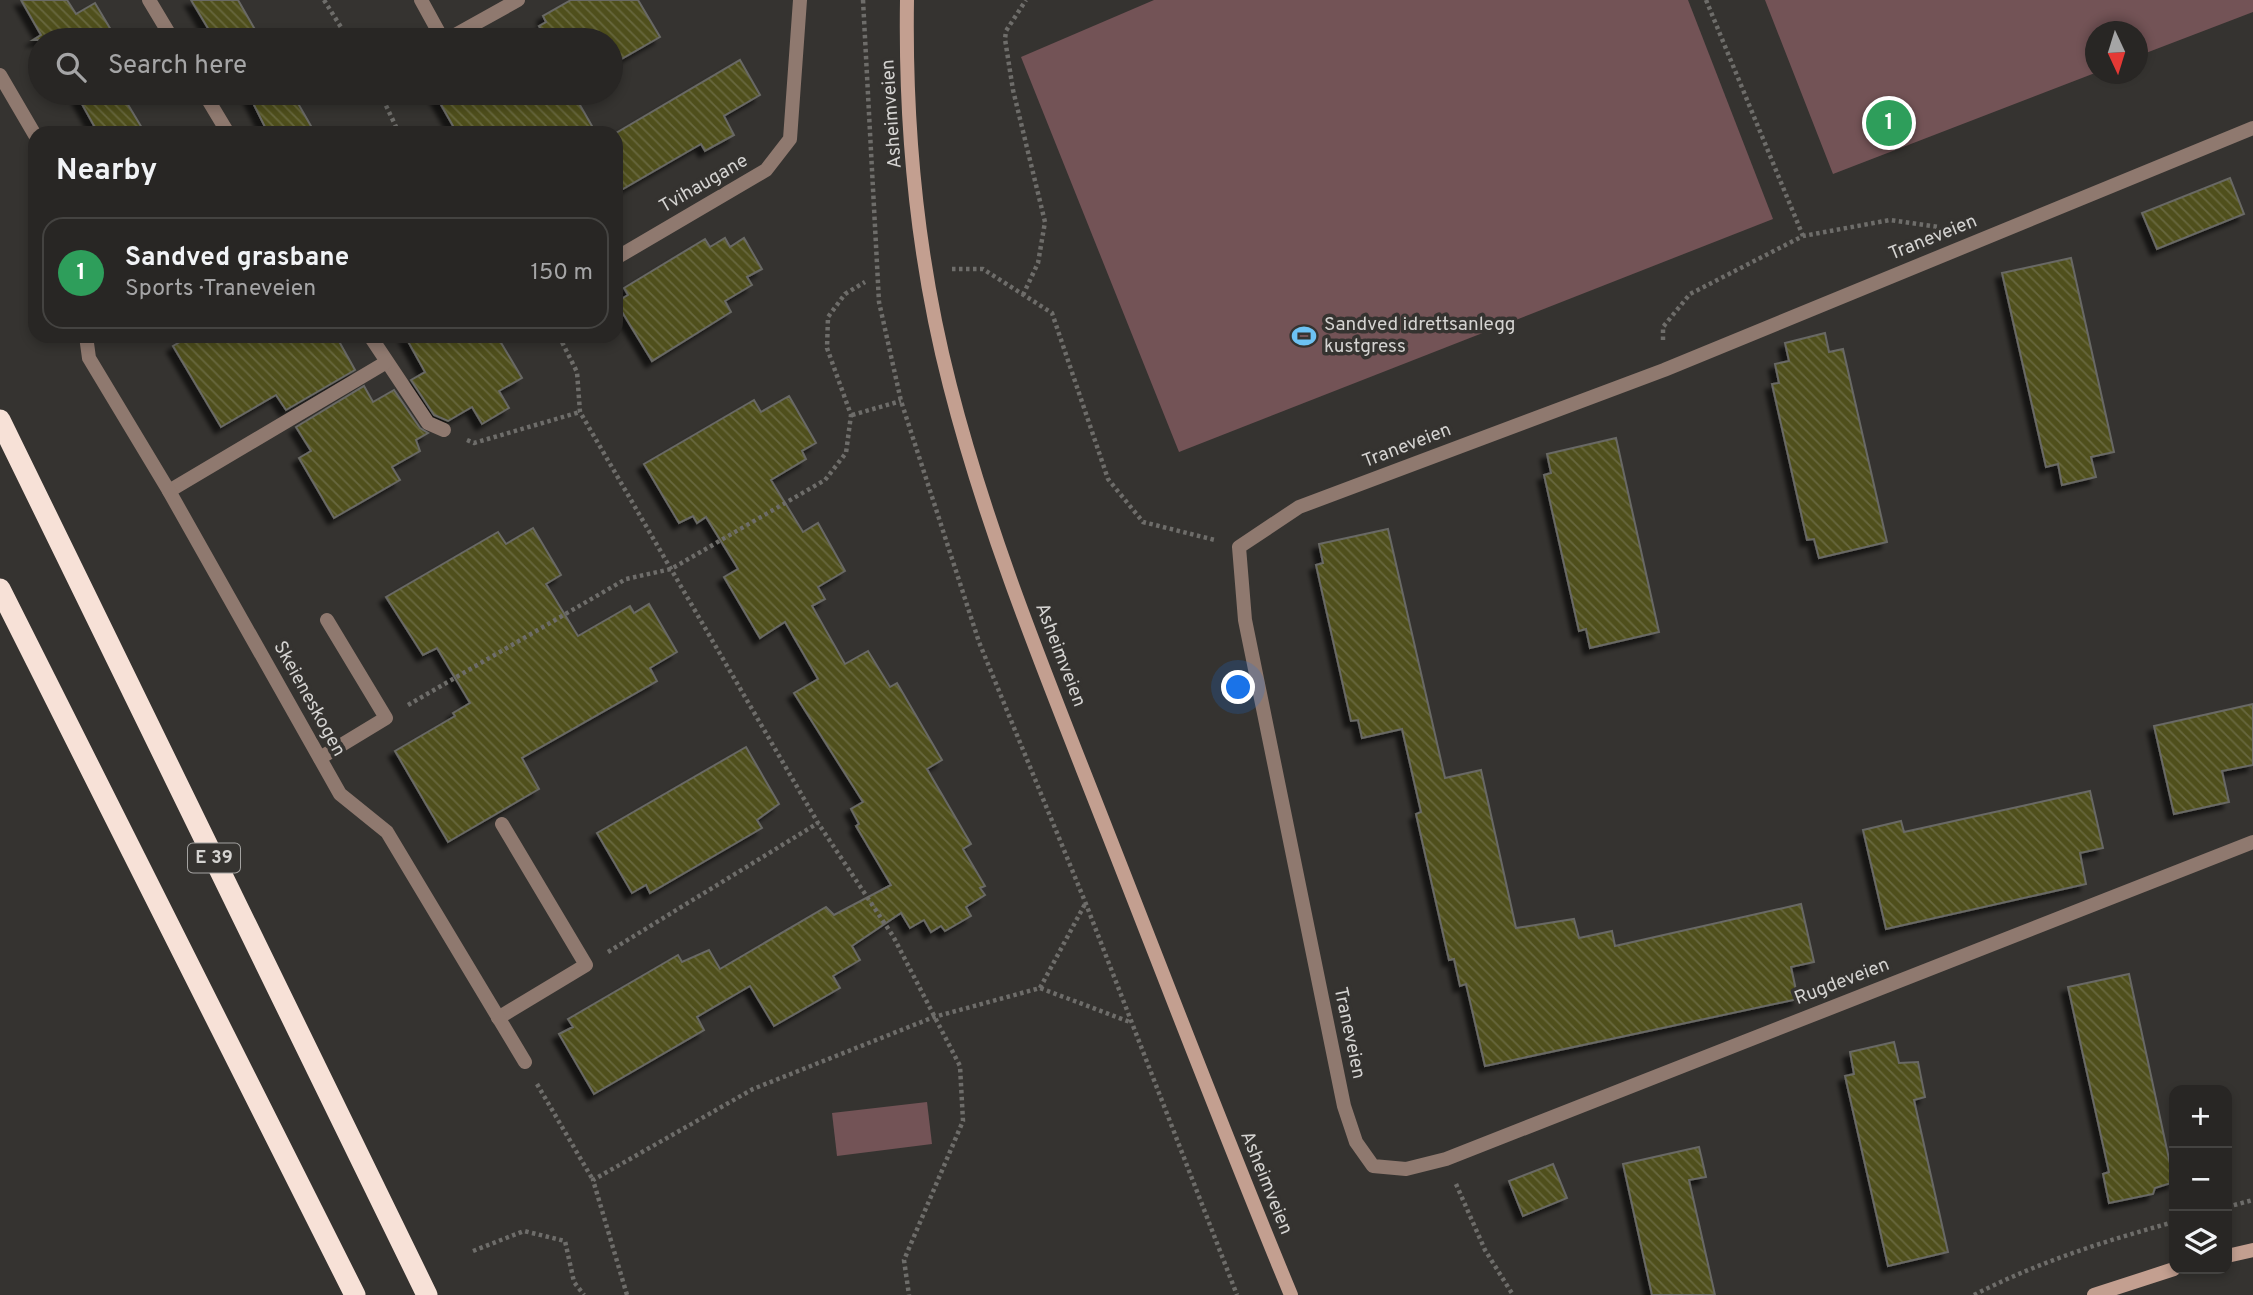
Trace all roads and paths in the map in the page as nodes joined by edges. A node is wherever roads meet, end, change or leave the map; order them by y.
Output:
1 (149, 0) edge
2 (324, 0) edge
3 (421, 0) edge
4 (518, 0) edge
5 (800, 0) edge
6 (907, 0) edge
7 (1026, 0) edge
8 (1706, 0) edge
9 (166, 28) edge
10 (342, 28) edge
11 (438, 28) edge
12 (467, 28) edge
13 (0, 75) edge
14 (212, 105) edge
15 (386, 105) edge
16 (30, 126) edge
17 (225, 126) edge
18 (396, 126) edge
19 (2253, 128) edge
20 (1803, 236) junction
21 (1958, 248) junction
22 (623, 254) edge
23 (952, 269) dead end
24 (865, 282) dead end
25 (1023, 295) junction
26 (87, 343) edge
27 (374, 343) edge
28 (563, 343) edge
29 (385, 363) junction
30 (1664, 370) junction
31 (901, 401) dead end
32 (580, 412) junction
33 (851, 415) junction
34 (0, 421) edge
35 (444, 430) joint
36 (169, 491) junction
37 (1239, 547) junction
38 (671, 569) junction
39 (0, 589) edge
40 (327, 620) dead end
41 (386, 718) junction
42 (320, 758) junction
43 (818, 822) junction
44 (502, 824) dead end
45 (2253, 842) edge
46 (1086, 904) dead end
47 (586, 965) junction
48 (1040, 988) junction
49 (934, 1017) junction
50 (498, 1018) junction
51 (1131, 1023) dead end
52 (525, 1062) joint
53 (1446, 1159) junction
54 (593, 1181) junction
55 (2253, 1200) edge
56 (2232, 1206) edge
57 (2169, 1224) edge
58 (473, 1251) dead end
59 (2253, 1251) edge
60 (2232, 1255) edge
61 (2169, 1271) edge
62 (355, 1295) edge
63 (427, 1295) edge
64 (584, 1295) edge
65 (627, 1295) edge
66 (909, 1295) edge
67 (1291, 1295) edge
68 (1513, 1295) edge
69 (1974, 1295) edge
70 (2094, 1295) edge

1 - 9 street
2 - 10 path
3 - 11 street
4 - 12 street
5 - 22 street, Tvihaugane
6 - 67 main road, Asheimveien
7 - 25 path
8 - 20 path
13 - 16 street
14 - 17 street
15 - 18 path
19 - 21 street, Traneveien
20 - 21 path
20 - 30 path
21 - 30 street, Traneveien
23 - 25 path
24 - 33 path
25 - 37 path
26 - 36 street, Skeieneskogen
27 - 29 street
28 - 32 path
29 - 35 street
29 - 36 street
30 - 37 street, Traneveien
31 - 33 path
32 - 35 path
32 - 38 path
33 - 38 path
34 - 63 highway, E 39
36 - 42 street, Skeieneskogen
37 - 53 street, Traneveien
38 - 41 path
38 - 43 path
39 - 62 highway
40 - 41 street
41 - 42 street
42 - 50 street, Skeieneskogen
43 - 47 path
43 - 49 path
44 - 47 street
45 - 53 street, Rugdeveien
46 - 48 path
47 - 50 street
48 - 49 path
48 - 51 path
49 - 54 path
49 - 66 path
50 - 52 street, Skeieneskogen
52 - 54 path
53 - 68 path
54 - 65 path
55 - 56 path
57 - 69 path
58 - 64 path
59 - 60 main road
61 - 70 main road

